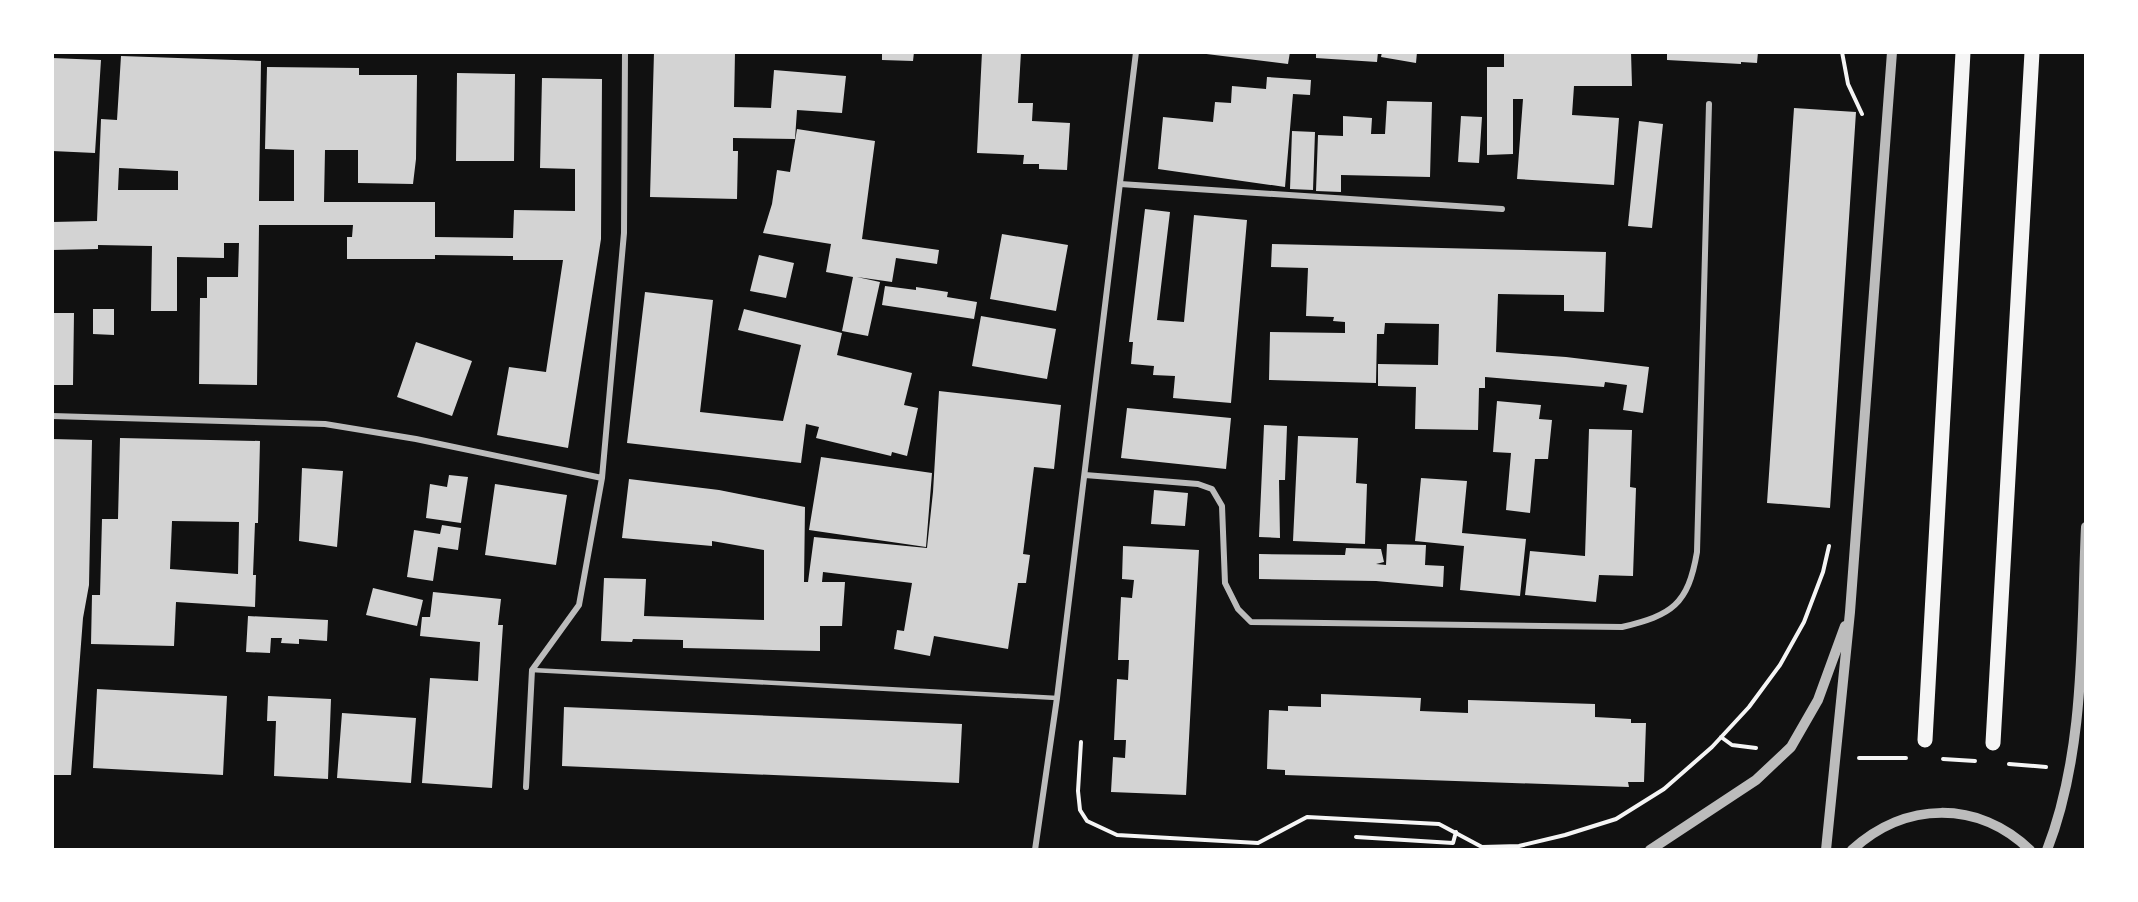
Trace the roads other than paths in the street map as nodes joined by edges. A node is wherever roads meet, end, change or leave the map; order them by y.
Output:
1 (625, 52) edge
2 (1136, 52) edge
3 (1892, 52) edge
4 (1963, 52) edge
5 (2032, 52) edge
6 (1709, 104) dead end
7 (1120, 184) junction
8 (1502, 209) dead end
9 (52, 416) edge
10 (1085, 475) junction
11 (602, 478) junction
12 (2085, 527) edge
13 (1850, 612) junction
14 (2081, 648) junction
15 (2085, 660) edge
16 (532, 670) junction
17 (1058, 698) junction
18 (1925, 740) dead end
19 (1994, 743) dead end
20 (526, 788) dead end
21 (1035, 849) edge
22 (1650, 849) edge
23 (1826, 849) edge
24 (1852, 849) edge
25 (2030, 849) edge
26 (2047, 849) edge

1 - 11 street
2 - 7 street
3 - 13 street
4 - 18 main road
5 - 19 main road
6 - 10 street
7 - 8 street
7 - 10 street
9 - 11 street
10 - 17 street
11 - 16 street
12 - 14 street
13 - 22 street
13 - 23 street
14 - 15 street
14 - 26 street
16 - 17 lane
16 - 20 street
17 - 21 street
24 - 25 street

